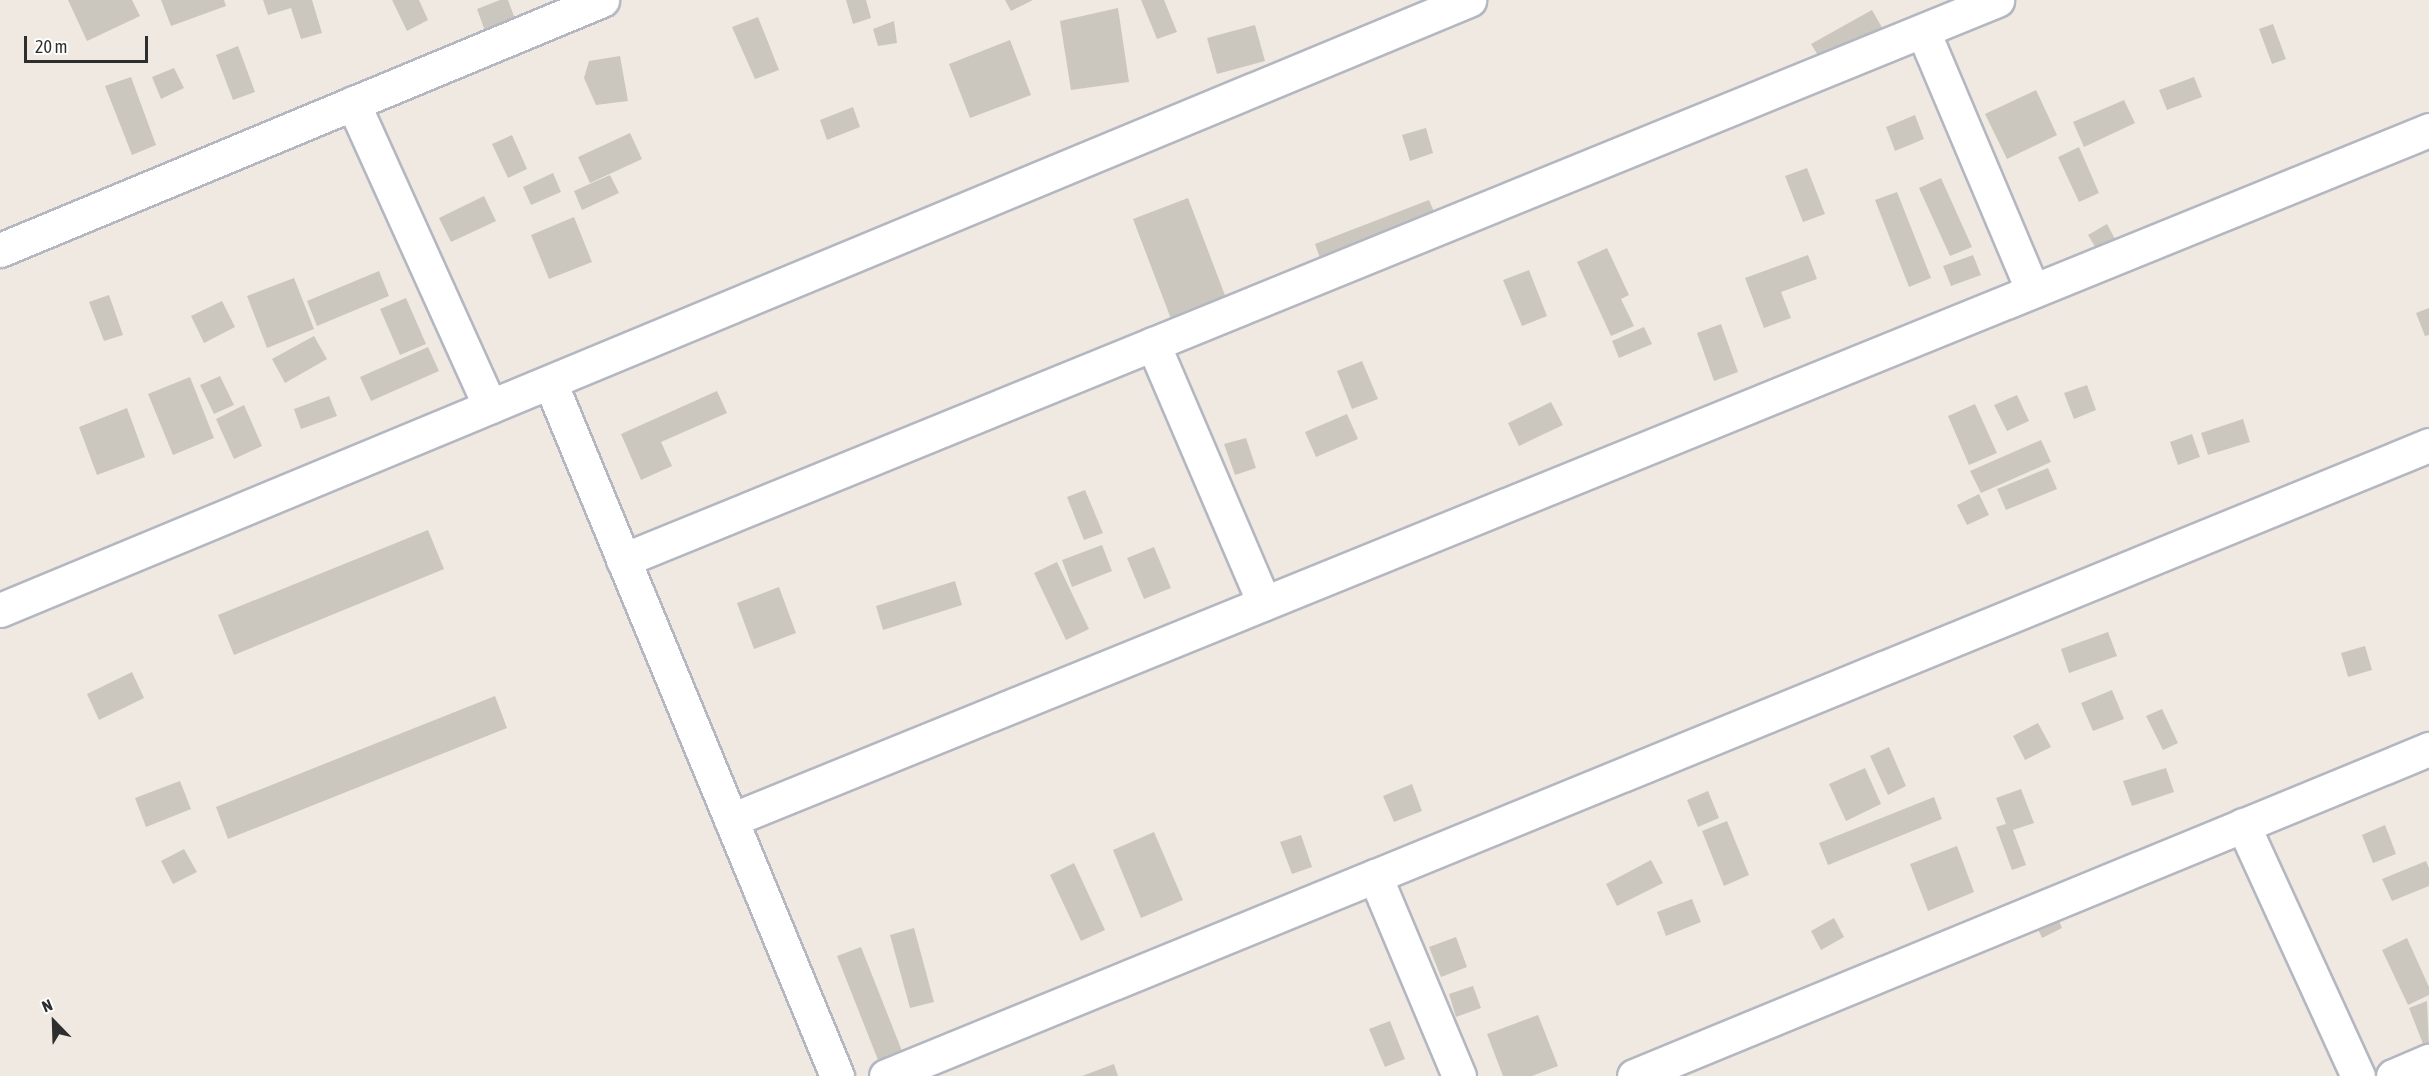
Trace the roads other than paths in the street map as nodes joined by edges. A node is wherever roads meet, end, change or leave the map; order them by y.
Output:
1 (602, 0) edge
2 (1469, 0) edge
3 (1997, 0) edge
4 (1923, 30) junction
5 (352, 103) junction
6 (2429, 130) edge
7 (0, 250) edge
8 (2033, 291) junction
9 (1153, 344) junction
10 (550, 382) junction
11 (490, 407) junction
12 (2429, 445) edge
13 (623, 560) junction
14 (1264, 603) junction
15 (0, 610) edge
16 (2429, 748) edge
17 (731, 820) junction
18 (2243, 825) junction
19 (1375, 876) junction
20 (2429, 1061) edge
21 (837, 1076) edge
22 (886, 1076) edge
23 (1459, 1076) edge
24 (1634, 1076) edge
25 (2358, 1076) edge
26 (2393, 1076) edge

1 - 5 street
2 - 10 street
3 - 4 street
4 - 8 street
4 - 9 street
5 - 7 street
5 - 11 street
6 - 8 street
8 - 14 street
9 - 13 street
9 - 14 street
10 - 11 street
10 - 13 street
11 - 15 street
12 - 19 street
13 - 17 street
14 - 17 street
16 - 18 street
17 - 21 street
18 - 24 street
18 - 25 street
19 - 22 street
19 - 23 street
20 - 26 street

